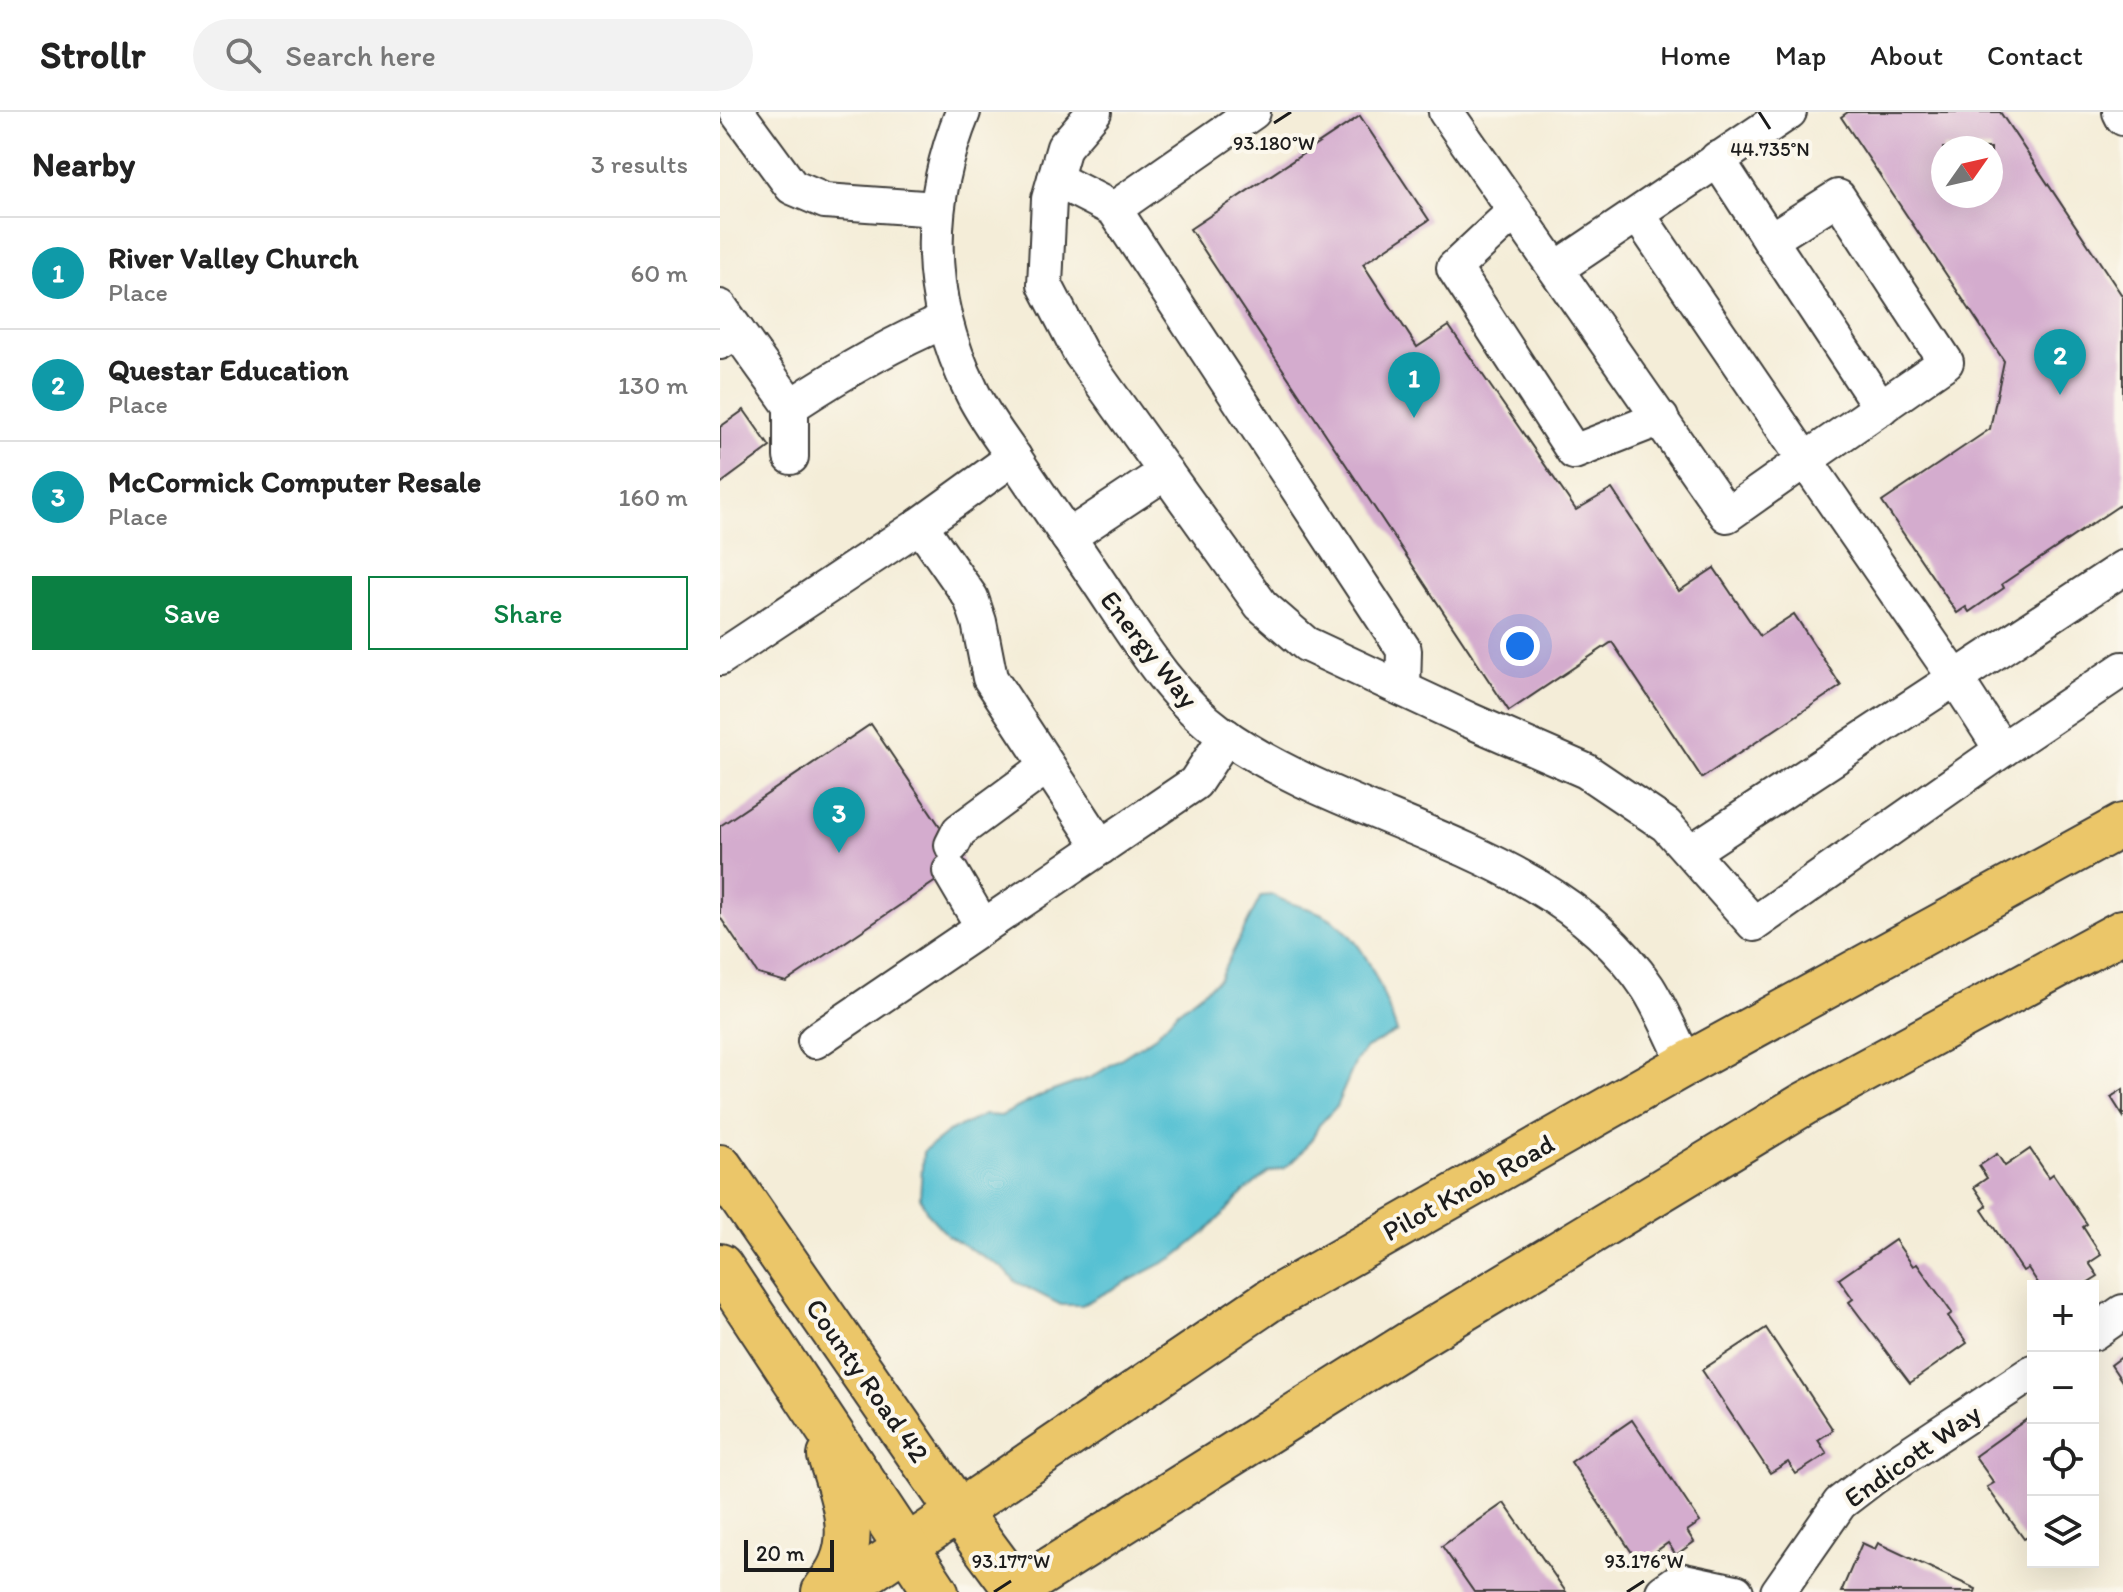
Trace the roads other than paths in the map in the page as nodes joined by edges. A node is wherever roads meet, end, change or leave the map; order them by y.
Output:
1 (737, 112) edge
2 (963, 112) edge
3 (1094, 112) edge
4 (1253, 112) edge
5 (1446, 112) edge
6 (1789, 112) edge
7 (2120, 112) edge
8 (2123, 118) edge
9 (1717, 159) junction
10 (1055, 179) junction
11 (937, 209) junction
12 (1114, 209) junction
13 (1515, 211) junction
14 (1638, 215) junction
15 (1770, 240) junction
16 (1556, 269) junction
17 (945, 321) junction
18 (726, 327) edge
19 (791, 406) junction
20 (1881, 408) junction
21 (1661, 418) junction
22 (791, 457) dead end
23 (1014, 457) junction
24 (1805, 460) junction
25 (1166, 472) junction
26 (920, 525) junction
27 (1068, 537) junction
28 (2123, 568) edge
29 (720, 658) edge
30 (2123, 669) edge
31 (1956, 679) junction
32 (1403, 689) junction
33 (1226, 736) junction
34 (2002, 750) junction
35 (1047, 766) junction
36 (2123, 825) edge
37 (1101, 847) junction
38 (1691, 852) junction
39 (983, 927) junction
40 (2123, 931) edge
41 (815, 1041) dead end
42 (1686, 1064) junction
43 (720, 1167) edge
44 (720, 1266) edge
45 (2123, 1312) edge
46 (2099, 1329) edge
47 (2027, 1376) edge
48 (811, 1401) junction
49 (958, 1511) junction
50 (905, 1547) junction
51 (1016, 1591) edge
52 (824, 1592) edge
53 (840, 1592) edge
54 (936, 1592) edge
55 (1663, 1592) edge
56 (1736, 1592) edge
57 (1778, 1592) edge

1 - 11 street
2 - 11 street, Energy Way
3 - 10 street
4 - 12 street
5 - 13 street
6 - 9 street
7 - 8 street
9 - 14 street
9 - 15 street
10 - 12 street
10 - 25 street
11 - 17 street, Energy Way
12 - 32 street
13 - 16 street
13 - 21 street
14 - 16 street
14 - 24 street
15 - 20 street
15 - 20 street
16 - 21 street
17 - 19 street
17 - 23 street, Energy Way
18 - 19 street
19 - 22 street
20 - 24 street
21 - 24 street
23 - 26 street
23 - 27 street, Energy Way
24 - 31 street
25 - 27 street
25 - 32 street
26 - 29 street
26 - 35 street
27 - 33 street, Energy Way
28 - 31 street
30 - 34 street
31 - 34 street
31 - 38 street
32 - 38 street
33 - 37 street
33 - 42 street, Energy Way
34 - 38 street
35 - 37 street
35 - 39 street
36 - 42 main road, Pilot Knob Road
37 - 39 street
39 - 41 street
40 - 51 main road
42 - 49 main road, Pilot Knob Road
43 - 49 highway, County Road 42
44 - 48 highway, County Road 42
45 - 46 street
47 - 57 street, Endicott Way
48 - 50 highway, County Road 42
48 - 52 highway
49 - 50 main road, Pilot Knob Road
49 - 51 highway, County Road 42
50 - 53 main road, Pilot Knob Road
50 - 54 highway, County Road 42
55 - 56 street

